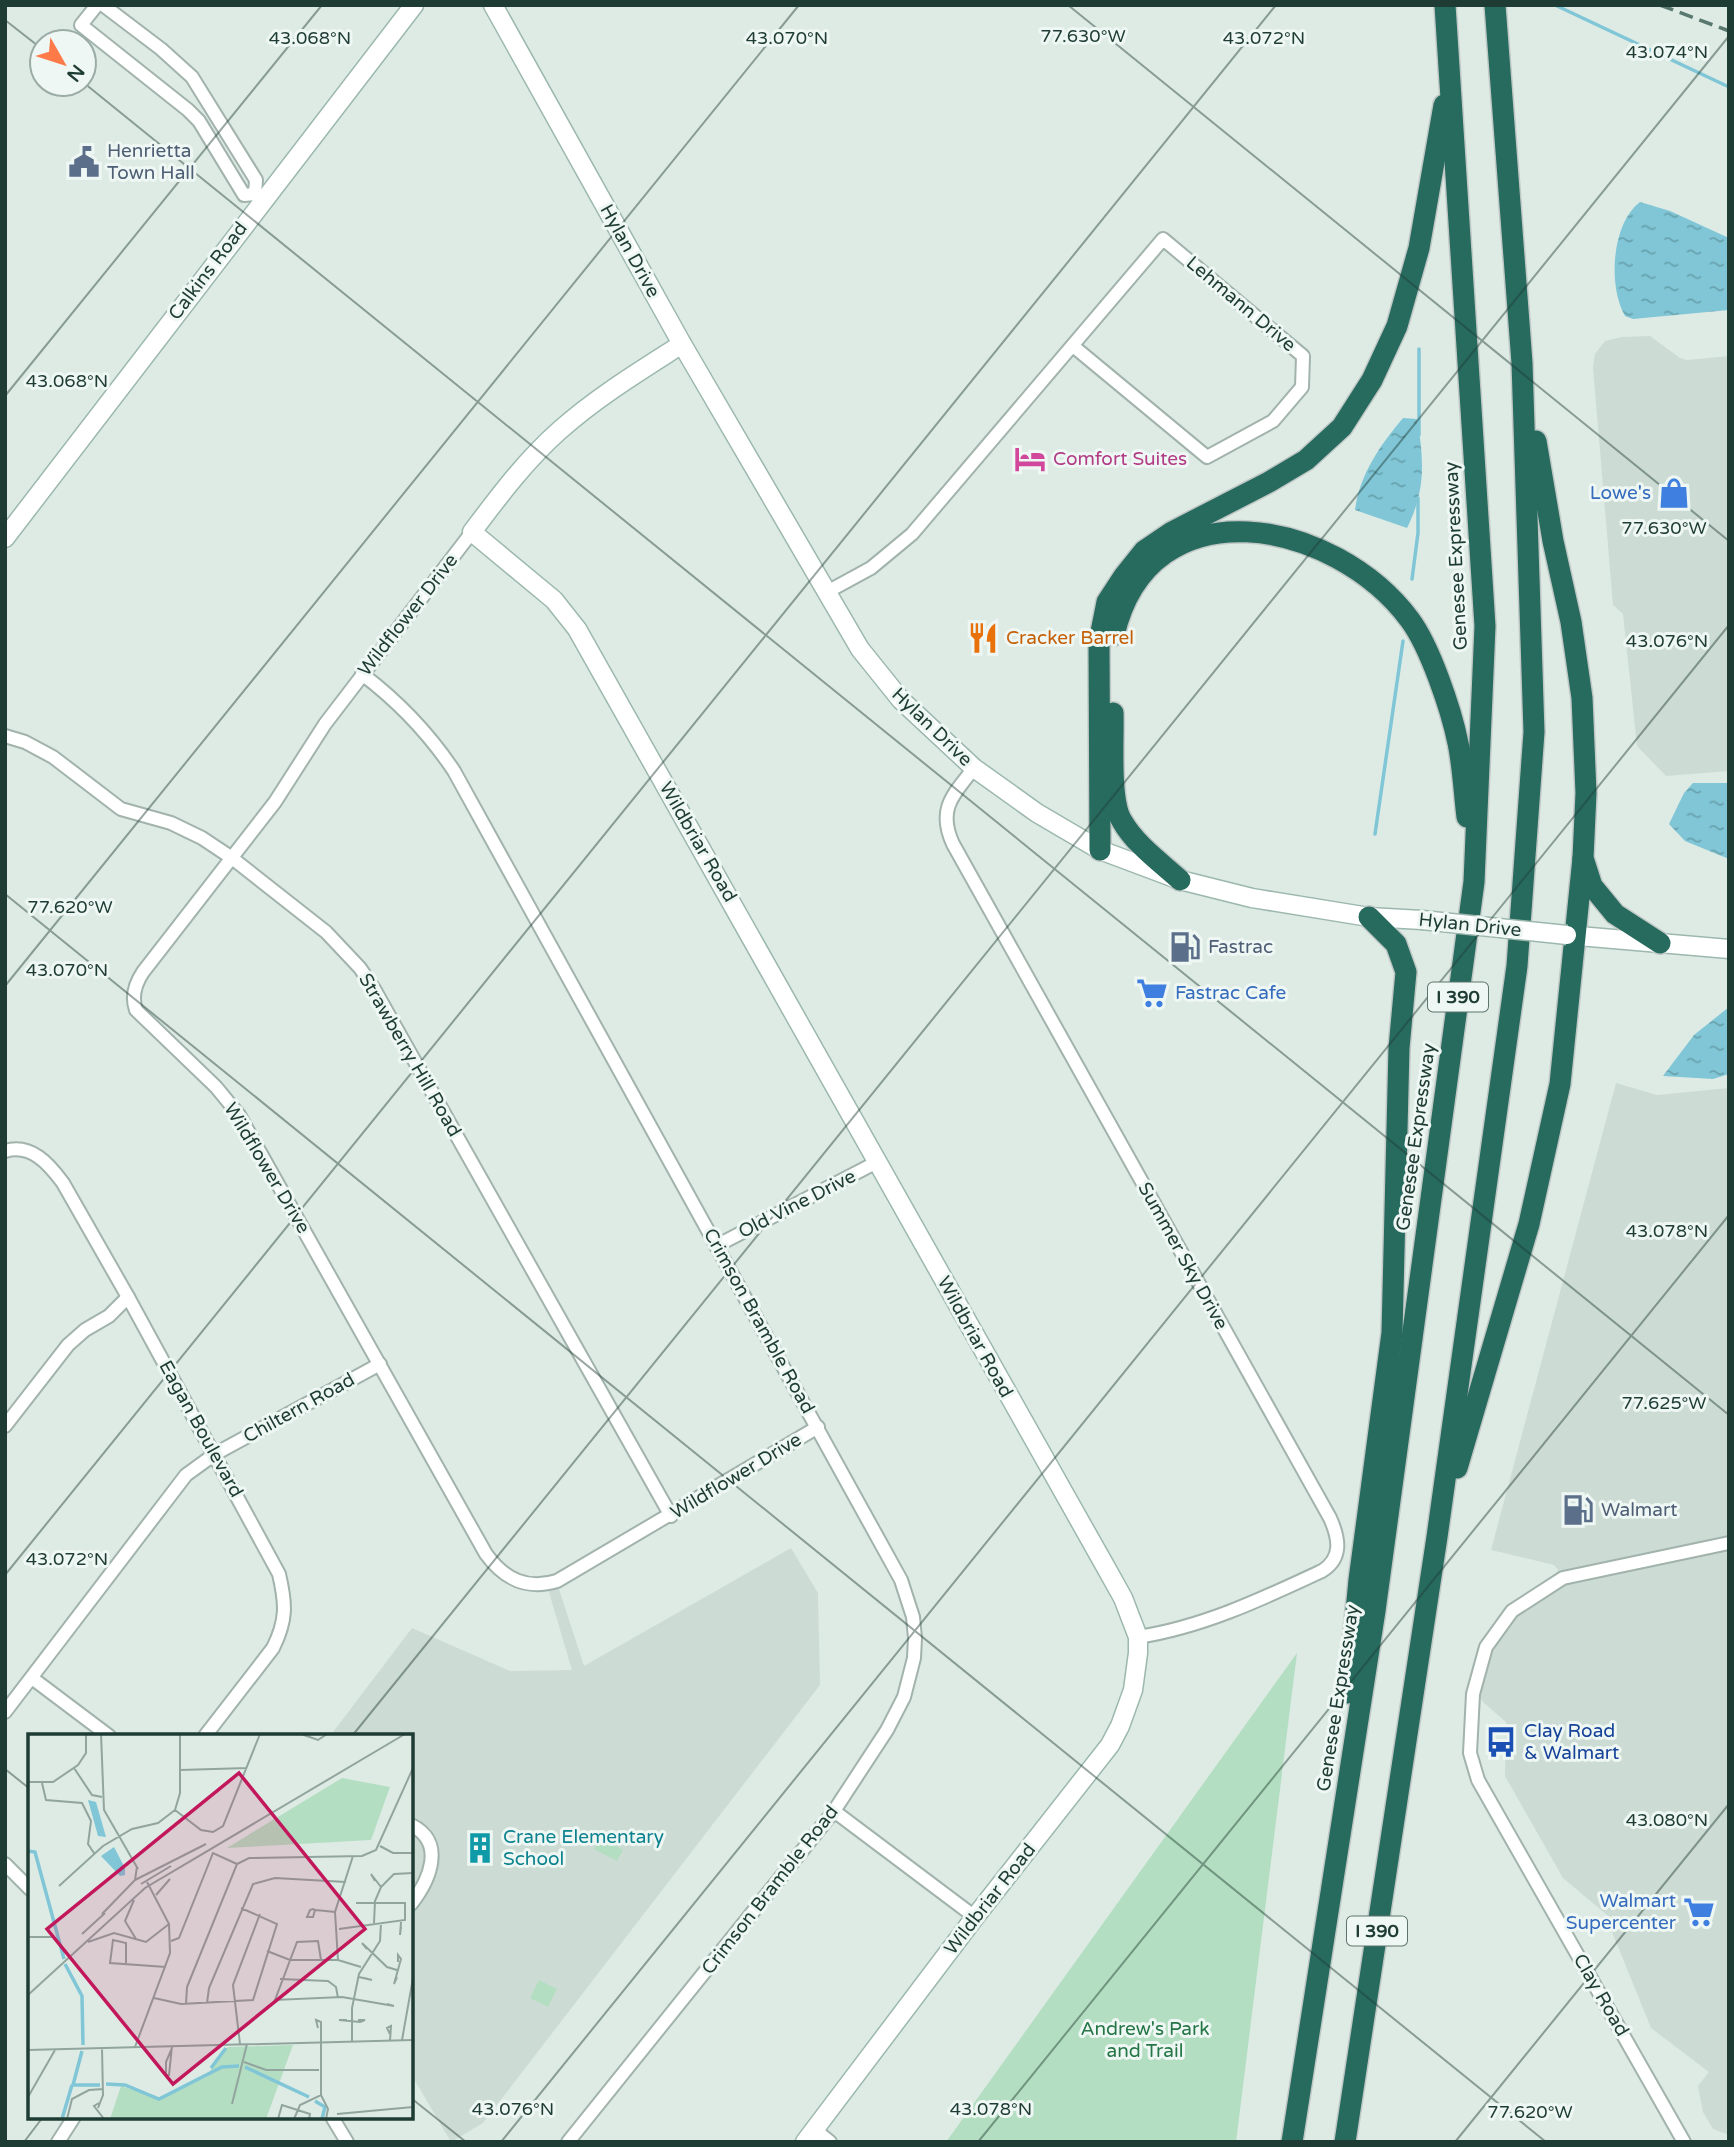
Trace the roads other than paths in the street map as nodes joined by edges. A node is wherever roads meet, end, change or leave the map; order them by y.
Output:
1 (97, 5) edge
2 (103, 5) edge
3 (414, 5) edge
4 (493, 5) edge
5 (1445, 5) edge
6 (1495, 5) edge
7 (1450, 72) junction
8 (259, 198) junction
9 (682, 344) junction
10 (1073, 345) junction
11 (1522, 363) junction
12 (472, 532) junction
13 (5, 538) edge
14 (827, 592) junction
15 (362, 674) junction
16 (5, 736) edge
17 (974, 768) junction
18 (1100, 850) junction
19 (232, 858) junction
20 (1583, 858) junction
21 (1180, 880) junction
22 (1474, 881) junction
23 (1369, 917) junction
24 (1571, 935) junction
25 (1660, 943) junction
26 (1729, 949) edge
27 (5, 1151) edge
28 (877, 1162) junction
29 (716, 1246) junction
30 (128, 1297) junction
31 (380, 1364) junction
32 (5, 1426) edge
33 (818, 1427) junction
34 (215, 1454) junction
35 (671, 1516) junction
36 (1437, 1537) junction
37 (1729, 1543) edge
38 (1138, 1637) junction
39 (32, 1678) junction
40 (5, 1712) edge
41 (106, 1734) edge
42 (207, 1734) edge
43 (834, 1811) junction
44 (413, 1827) edge
45 (5, 1864) edge
46 (28, 1887) edge
47 (413, 1901) edge
48 (1326, 1916) junction
49 (975, 1917) junction
50 (73, 2119) edge
51 (333, 2119) edge
52 (809, 2136) edge
53 (58, 2142) edge
54 (347, 2142) edge
55 (568, 2142) edge
56 (830, 2142) edge
57 (1292, 2142) edge
58 (1345, 2142) edge
59 (1684, 2142) edge

1 - 8 street
2 - 8 street
3 - 8 main road, Calkins Road
4 - 9 main road, Hylan Drive
5 - 7 highway, Genesee Expressway / I 390
6 - 11 highway, I 390
7 - 18 highway
7 - 22 highway, Genesee Expressway / I 390
8 - 13 main road, Calkins Road
9 - 12 main road, Wildflower Drive
9 - 14 main road, Hylan Drive
10 - 10 street, Lehmann Drive
10 - 14 street, Lehmann Drive
11 - 20 highway
11 - 36 highway, I 390
12 - 15 street, Wildflower Drive
12 - 28 main road, Wildbriar Road
14 - 17 main road, Hylan Drive
15 - 19 street, Wildflower Drive
15 - 29 street, Crimson Bramble Road
16 - 19 street, Strawberry Hill Road
17 - 18 main road, Hylan Drive
17 - 38 street, Summer Sky Drive
18 - 21 main road, Hylan Drive
19 - 31 street, Wildflower Drive
19 - 35 street, Strawberry Hill Road
20 - 24 highway
20 - 25 highway
21 - 22 highway
21 - 23 main road, Hylan Drive
22 - 48 highway, Genesee Expressway / I 390
23 - 24 main road, Hylan Drive, bridge
23 - 48 highway
24 - 25 main road, Hylan Drive
24 - 36 highway
25 - 26 main road, Hylan Drive
27 - 30 street, Eagan Boulevard
28 - 29 street, Old Vine Drive
28 - 38 main road, Wildbriar Road
29 - 33 street, Crimson Bramble Road
30 - 32 street
30 - 34 street, Eagan Boulevard
31 - 34 street, Chiltern Road
31 - 35 street, Wildflower Drive
33 - 35 street, Wildflower Drive
33 - 43 street, Crimson Bramble Road
34 - 39 street, Chiltern Road
34 - 42 street, Eagan Boulevard
36 - 58 highway, I 390
37 - 59 street, Clay Road
38 - 49 main road, Wildbriar Road
39 - 40 street, Chiltern Road
39 - 41 street
43 - 49 street
43 - 55 street, Crimson Bramble Road
44 - 47 street
45 - 46 street
48 - 57 highway, Genesee Expressway / I 390
49 - 52 main road, Wildbriar Road
50 - 53 street
51 - 54 street
52 - 56 street

